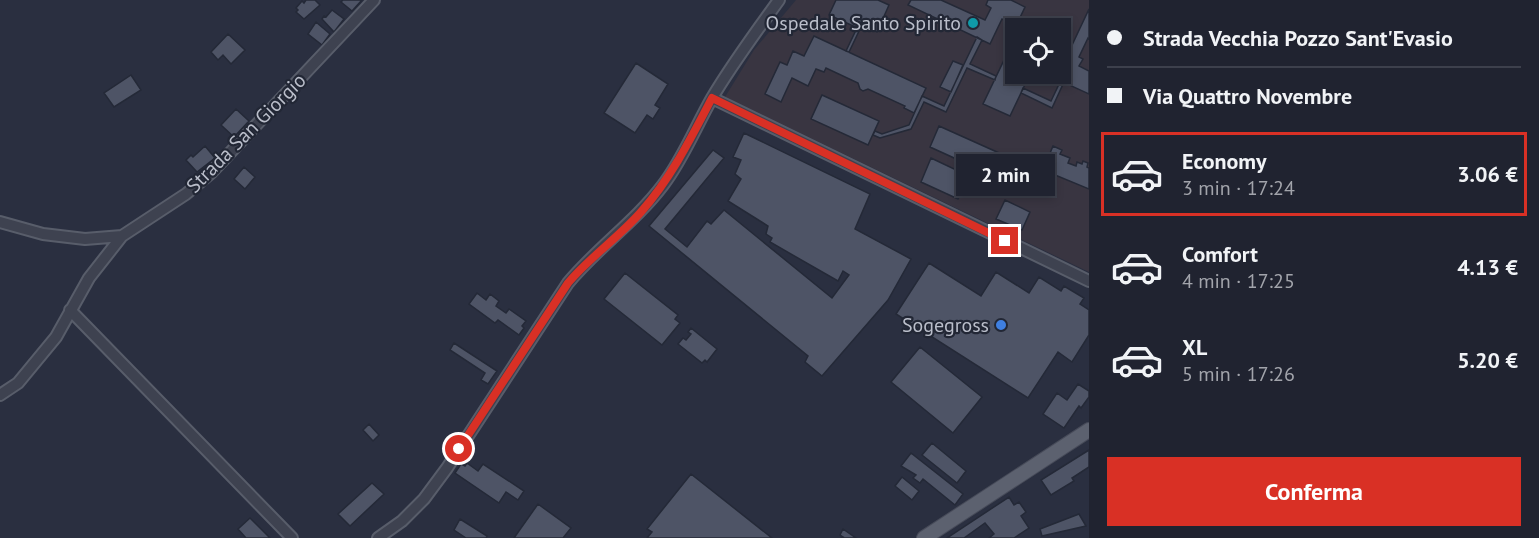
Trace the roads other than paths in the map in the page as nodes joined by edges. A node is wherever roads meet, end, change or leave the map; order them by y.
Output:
1 (374, 0) edge
2 (779, 0) edge
3 (712, 98) junction
4 (0, 222) edge
5 (122, 236) junction
6 (1089, 281) edge
7 (72, 306) junction
8 (0, 396) edge
9 (1089, 430) edge
10 (292, 538) edge
11 (378, 538) edge
12 (924, 538) edge

1 - 5 street, Strada San Giorgio
2 - 3 street
3 - 6 street
3 - 11 street
4 - 5 street
5 - 7 street, Strada San Giorgio
7 - 8 street, Strada San Giorgio
7 - 10 street
9 - 12 main road

